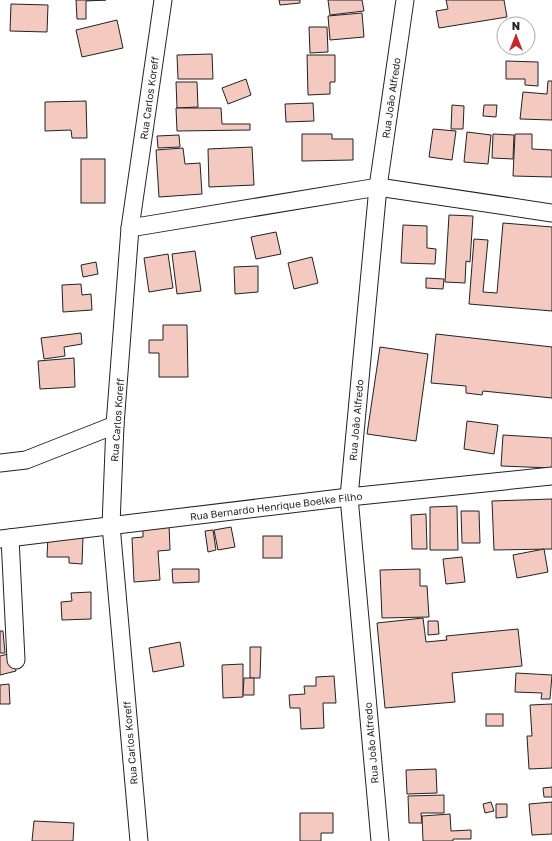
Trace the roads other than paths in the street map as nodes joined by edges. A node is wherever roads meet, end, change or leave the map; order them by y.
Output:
1 (163, 0) edge
2 (405, 0) edge
3 (378, 187) junction
4 (552, 213) edge
5 (130, 228) junction
6 (115, 425) junction
7 (0, 463) edge
8 (552, 476) edge
9 (349, 497) junction
10 (110, 526) junction
11 (5, 539) edge
12 (16, 660) dead end
13 (139, 841) edge
14 (380, 841) edge

1 - 5 street, Rua Carlos Koreff
2 - 3 street, Rua João Alfredo
3 - 4 street
3 - 5 street
3 - 9 street, Rua João Alfredo
5 - 6 street, Rua Carlos Koreff
6 - 7 street
6 - 10 street, Rua Carlos Koreff
8 - 9 street, Rua Bernardo Henrique Boelke Filho
9 - 10 street, Rua Bernardo Henrique Boelke Filho
9 - 14 street, Rua João Alfredo
10 - 11 street, Rua Bernardo Henrique Boelke Filho
10 - 13 street, Rua Carlos Koreff
11 - 12 street

